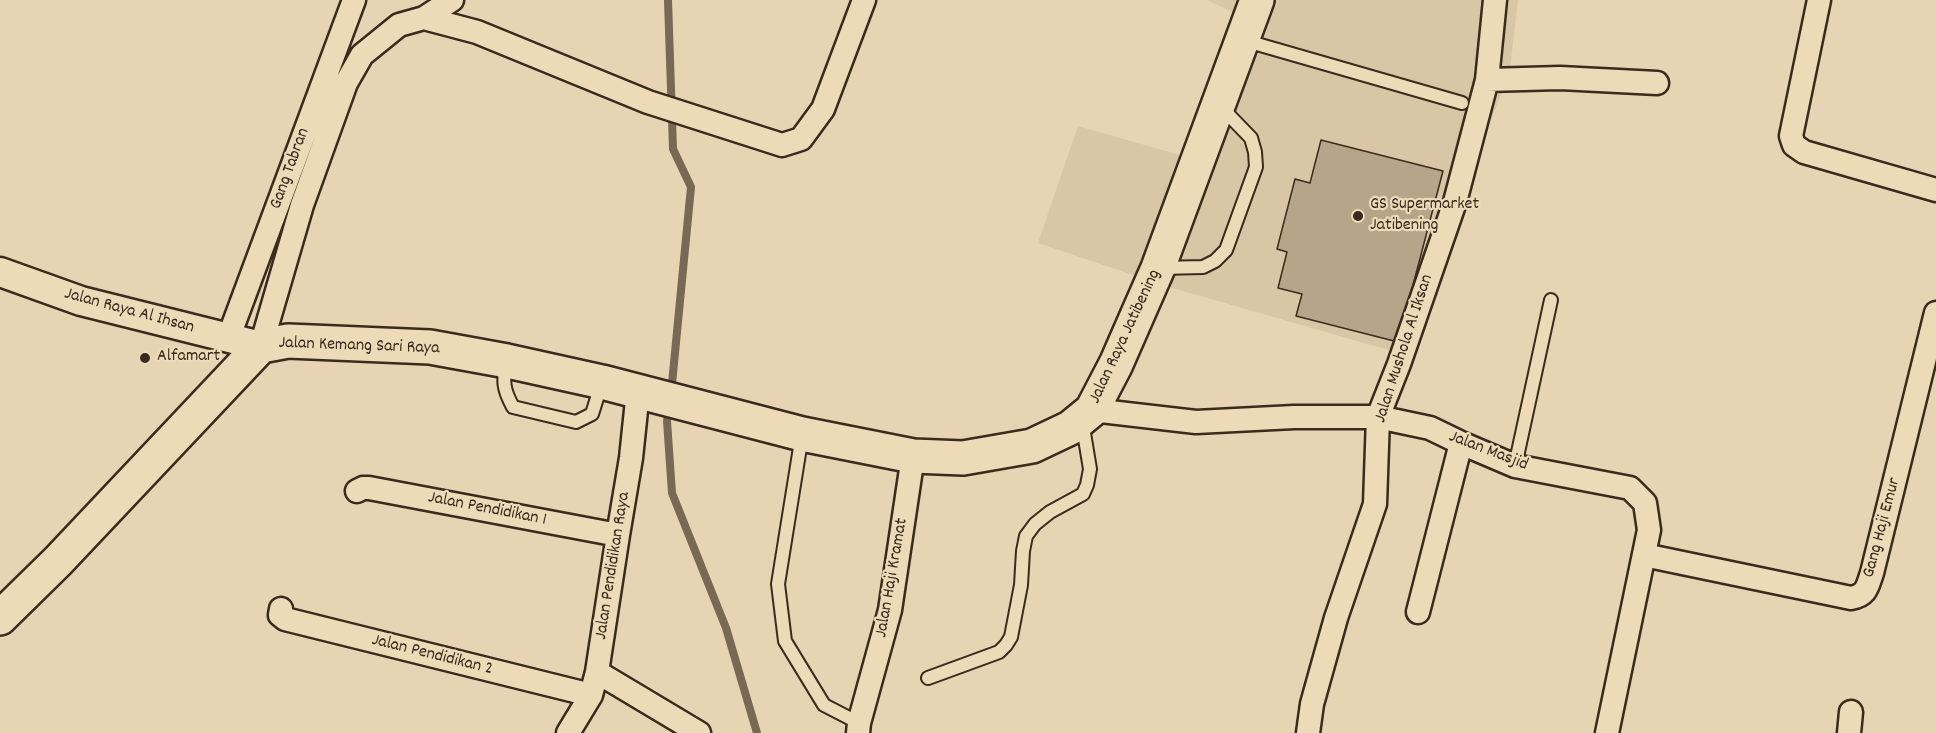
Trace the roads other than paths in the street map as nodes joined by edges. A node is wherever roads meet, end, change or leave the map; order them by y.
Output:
1 (354, 0) edge
2 (452, 0) edge
3 (864, 0) edge
4 (1496, 0) edge
5 (1819, 0) edge
6 (1251, 2) edge
7 (424, 18) junction
8 (1242, 39) junction
9 (1487, 80) junction
10 (1657, 83) dead end
11 (1462, 103) dead end
12 (1219, 105) junction
13 (1936, 190) edge
14 (1158, 268) junction
15 (0, 272) edge
16 (1551, 300) dead end
17 (1936, 313) edge
18 (228, 339) junction
19 (261, 346) junction
20 (507, 361) junction
21 (602, 382) junction
22 (644, 393) junction
23 (1087, 415) junction
24 (1378, 417) junction
25 (802, 434) junction
26 (1461, 443) junction
27 (913, 456) junction
28 (1515, 466) junction
29 (357, 491) dead end
30 (618, 535) junction
31 (1644, 555) junction
32 (281, 609) dead end
33 (1418, 612) dead end
34 (0, 618) edge
35 (597, 672) junction
36 (928, 678) dead end
37 (591, 695) junction
38 (858, 728) edge
39 (568, 733) edge
40 (699, 733) edge
41 (1308, 733) edge
42 (1606, 733) edge

1 - 18 street, Gang Tabran
2 - 7 street
3 - 7 street
4 - 9 street, Jalan Mushola Al Iksan
5 - 13 street
6 - 8 main road, Jalan Raya Jatibening
7 - 19 street
8 - 11 lane
8 - 12 main road, Jalan Raya Jatibening
9 - 10 street
9 - 24 street, Jalan Mushola Al Iksan
12 - 14 main road, Jalan Raya Jatibening
12 - 14 lane
14 - 23 main road, Jalan Raya Jatibening
15 - 18 street, Jalan Raya Al Ihsan
16 - 28 lane
17 - 31 street, Gang Haji Emur
18 - 19 street, Jalan Raya Al Ihsan
19 - 20 main road, Jalan Kemang Sari Raya
19 - 34 main road, Jalan Kemang Sari Raya
20 - 21 main road, Jalan Kemang Sari Raya
20 - 21 lane
21 - 22 main road, Jalan Kemang Sari Raya
22 - 25 main road, Jalan Raya Jatibening
22 - 30 street, Jalan Pendidikan Raya
23 - 24 street, Jalan Masjid
23 - 27 main road, Jalan Raya Jatibening
23 - 36 lane
24 - 26 street, Jalan Masjid
24 - 41 street, Jalan Mushola Al Iksan
25 - 27 main road, Jalan Raya Jatibening
25 - 38 lane
26 - 28 street, Jalan Masjid
26 - 33 street
27 - 38 street, Jalan Haji Kramat
28 - 31 street, Jalan Masjid
29 - 30 street, Jalan Pendidikan 1
30 - 35 street, Jalan Pendidikan Raya
31 - 42 street, Jalan Masjid
32 - 37 street, Jalan Pendidikan 2
35 - 37 street, Jalan Pendidikan Raya
35 - 40 street
37 - 39 street, Jalan Pendidikan Raya

